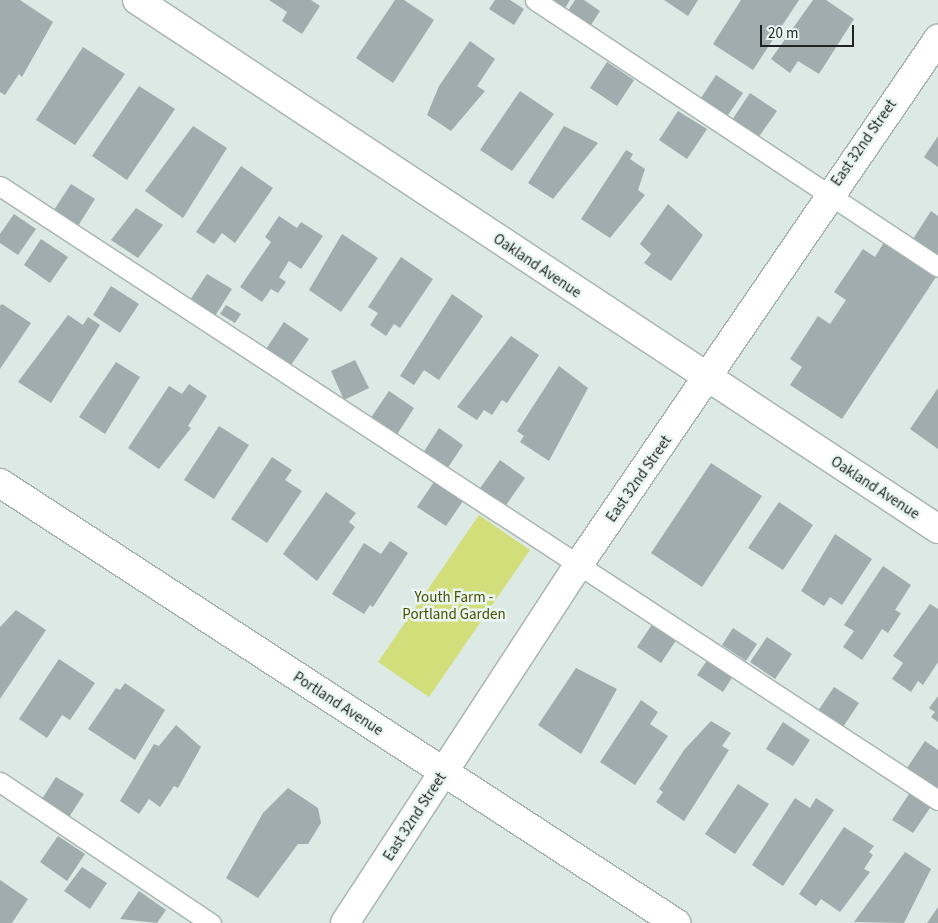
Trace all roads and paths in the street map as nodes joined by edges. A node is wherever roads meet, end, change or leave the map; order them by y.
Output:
1 (137, 0) edge
2 (535, 0) edge
3 (938, 39) edge
4 (0, 186) edge
5 (828, 194) junction
6 (938, 267) edge
7 (708, 380) junction
8 (0, 483) edge
9 (938, 529) edge
10 (577, 567) junction
11 (444, 773) junction
12 (0, 782) edge
13 (938, 800) edge
14 (211, 923) edge
15 (344, 923) edge
16 (676, 923) edge

1 - 7 street, Oakland Avenue
2 - 5 lane
3 - 5 street, East 32nd Street
4 - 10 lane
5 - 6 lane
5 - 7 street, East 32nd Street
7 - 9 street, Oakland Avenue
7 - 10 street, East 32nd Street
8 - 11 street, Portland Avenue
10 - 11 street, East 32nd Street
10 - 13 lane
11 - 15 street, East 32nd Street
11 - 16 street, Portland Avenue
12 - 14 lane

